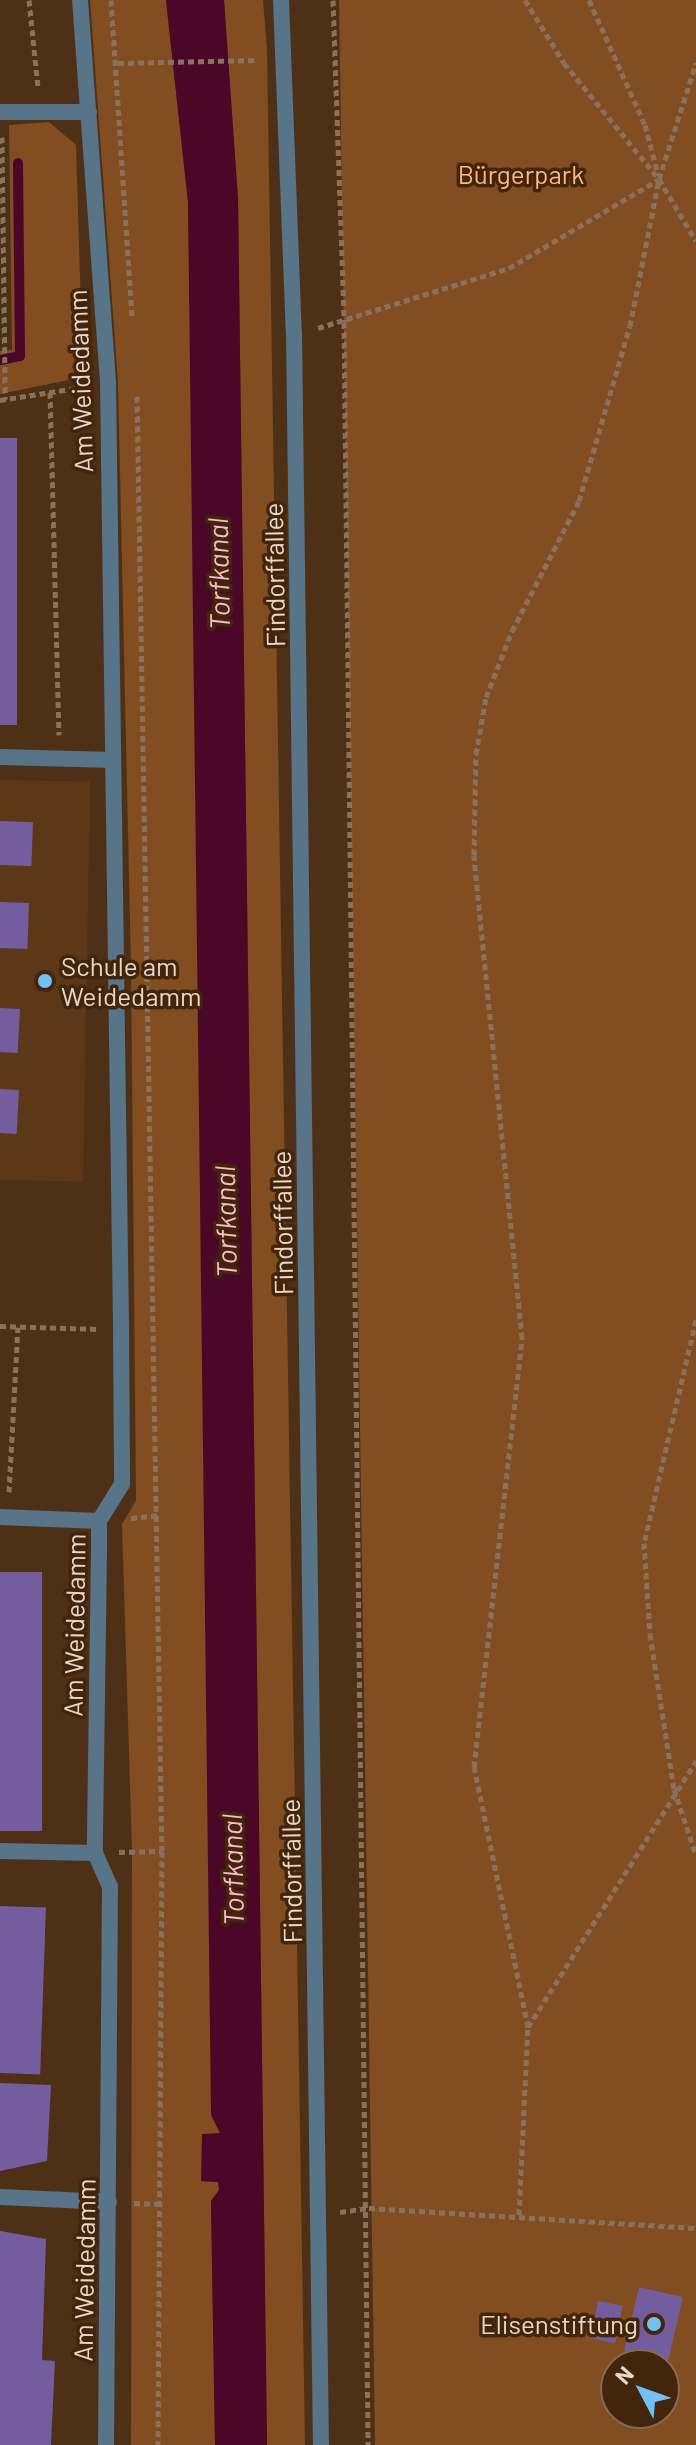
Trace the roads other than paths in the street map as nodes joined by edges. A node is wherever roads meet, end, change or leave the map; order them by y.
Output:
1 (80, 0) edge
2 (281, 0) edge
3 (0, 112) edge
4 (89, 112) junction
5 (0, 757) edge
6 (113, 760) junction
7 (4, 1517) edge
8 (99, 1521) junction
9 (0, 1851) edge
10 (95, 1853) junction
11 (0, 2197) edge
12 (109, 2202) junction
13 (106, 2445) edge
14 (321, 2445) edge

1 - 4 street, Am Weidedamm
2 - 14 street, Findorffallee
3 - 4 street
4 - 6 street, Am Weidedamm
5 - 6 street
6 - 8 street, Am Weidedamm
7 - 8 street
8 - 10 street, Am Weidedamm
9 - 10 street
10 - 12 street, Am Weidedamm
11 - 12 street
12 - 13 street, Am Weidedamm

